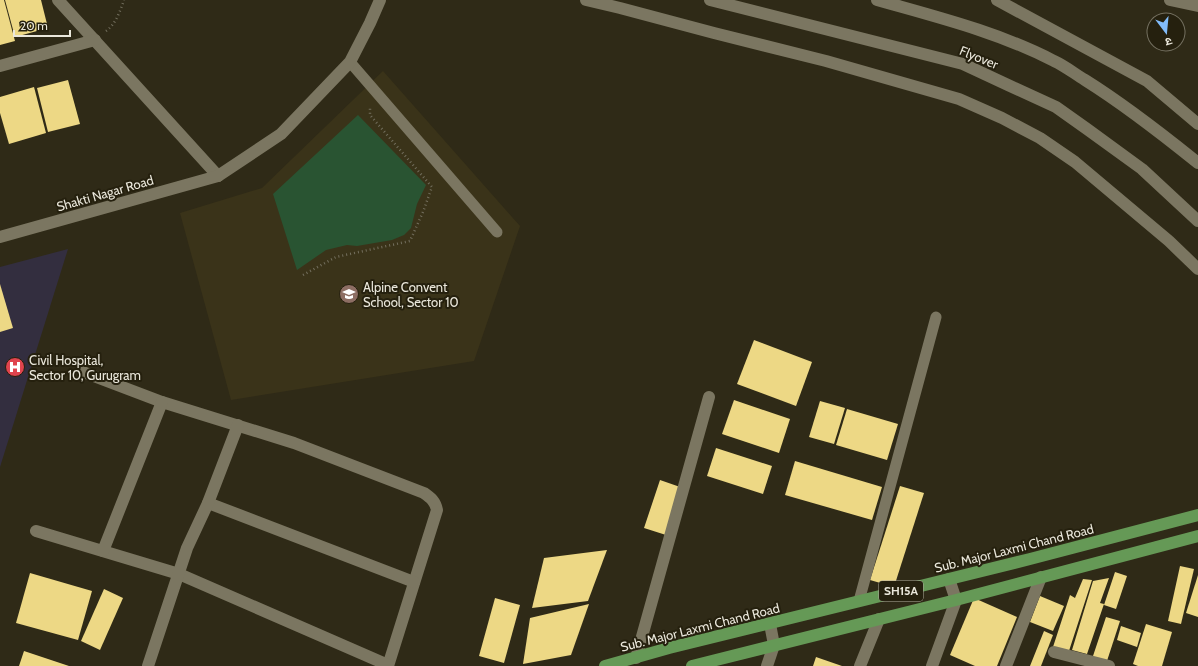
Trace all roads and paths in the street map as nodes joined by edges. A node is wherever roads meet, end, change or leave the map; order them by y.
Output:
1 (58, 0) edge
2 (124, 0) edge
3 (380, 0) edge
4 (586, 0) edge
5 (710, 0) edge
6 (876, 0) edge
7 (997, 0) edge
8 (1170, 0) edge
9 (1198, 6) edge
10 (94, 40) junction
11 (350, 62) junction
12 (0, 66) edge
13 (369, 85) junction
14 (1198, 124) edge
15 (1198, 163) edge
16 (218, 176) junction
17 (1198, 221) edge
18 (497, 232) dead end
19 (0, 237) edge
20 (1198, 269) edge
21 (303, 275) dead end
22 (936, 318) dead end
23 (83, 372) dead end
24 (709, 397) dead end
25 (162, 402) junction
26 (238, 425) junction
27 (208, 503) junction
28 (1198, 515) edge
29 (36, 531) dead end
30 (1198, 536) edge
31 (103, 551) junction
32 (178, 574) junction
33 (1041, 577) junction
34 (949, 579) junction
35 (414, 582) junction
36 (956, 600) junction
37 (860, 601) junction
38 (878, 619) junction
39 (770, 624) junction
40 (774, 645) junction
41 (1054, 652) dead end
42 (636, 658) junction
43 (388, 665) edge
44 (148, 666) edge
45 (605, 666) edge
46 (692, 666) edge
47 (767, 666) edge
48 (860, 666) edge
49 (932, 666) edge
50 (1006, 666) edge
51 (1109, 666) edge

1 - 10 street
2 - 10 path
3 - 11 street, Shakti Nagar Road
4 - 20 street
5 - 17 street, Flyover
6 - 15 street, Flyover
7 - 14 street
8 - 9 street
10 - 12 street
10 - 16 street
11 - 13 lane
11 - 16 street, Shakti Nagar Road
13 - 18 lane
13 - 21 path
16 - 19 street, Shakti Nagar Road
22 - 37 lane
23 - 25 street
24 - 42 street
25 - 26 street
25 - 31 street
26 - 27 street
26 - 35 street
27 - 32 street
27 - 35 street
28 - 34 main road, Sub. Major Laxmi Chand Road / SH15A
29 - 31 street
30 - 33 main road, SH15A
31 - 32 street
32 - 43 street
32 - 44 street
33 - 36 main road, SH15A
33 - 50 street
34 - 36 street
34 - 37 main road, Sub. Major Laxmi Chand Road / SH15A
35 - 43 street
36 - 38 main road, SH15A
36 - 49 street
37 - 39 main road, Sub. Major Laxmi Chand Road / SH15A
38 - 40 main road, SH15A
38 - 48 street
39 - 40 street
39 - 42 main road, Sub. Major Laxmi Chand Road / SH15A
40 - 46 main road, SH15A
40 - 47 street
41 - 51 street
42 - 45 main road, Sub. Major Laxmi Chand Road / SH15A

